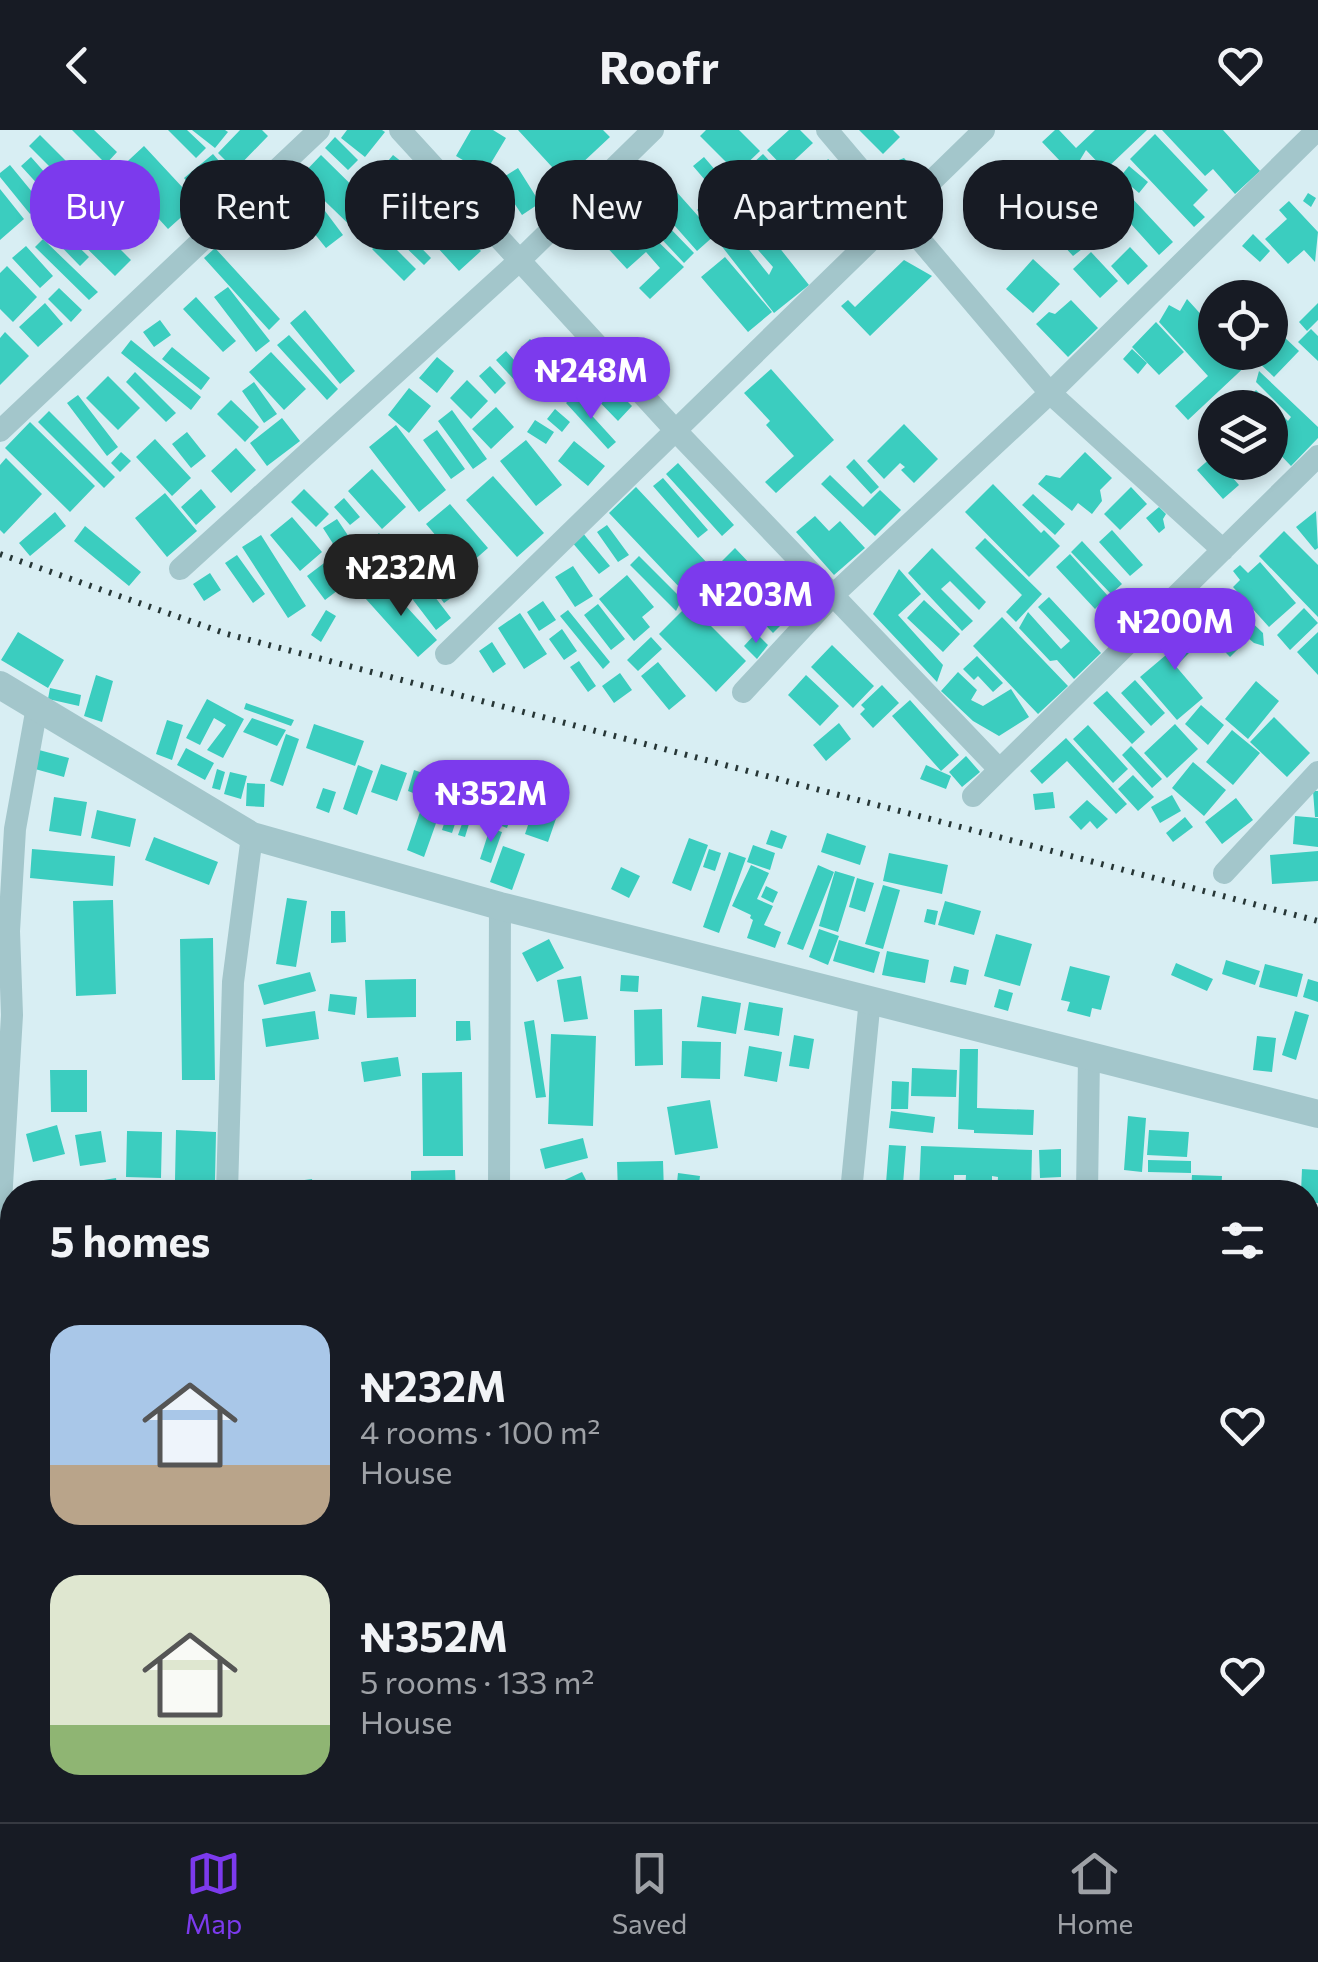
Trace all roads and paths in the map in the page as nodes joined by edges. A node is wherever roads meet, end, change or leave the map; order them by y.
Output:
1 (319, 130) edge
2 (400, 130) edge
3 (653, 130) edge
4 (827, 130) edge
5 (984, 130) edge
6 (1317, 130) edge
7 (853, 160) edge
8 (943, 171) edge
9 (862, 250) edge
10 (931, 250) edge
11 (519, 261) junction
12 (1050, 393) junction
13 (0, 431) edge
14 (676, 431) junction
15 (1318, 456) edge
16 (1223, 550) junction
17 (180, 570) dead end
18 (832, 596) junction
19 (446, 654) dead end
20 (0, 685) edge
21 (743, 692) dead end
22 (37, 707) junction
23 (999, 769) junction
24 (1318, 772) edge
25 (974, 796) dead end
26 (252, 836) junction
27 (1224, 873) dead end
28 (500, 906) junction
29 (5, 961) edge
30 (870, 999) junction
31 (1089, 1058) junction
32 (1318, 1114) edge
33 (2, 1180) edge
34 (228, 1180) edge
35 (499, 1180) edge
36 (852, 1180) edge
37 (1087, 1180) edge

1 - 13 street
2 - 11 street
3 - 11 street
4 - 7 street
5 - 8 street
6 - 12 street
9 - 14 street
10 - 12 street
11 - 14 street
11 - 17 street
12 - 16 street
12 - 18 street
14 - 18 street
14 - 19 street
15 - 16 street
16 - 23 street
18 - 21 street
18 - 23 street
20 - 22 street
22 - 26 street
22 - 29 street
23 - 25 street
24 - 27 street
26 - 28 street
26 - 34 street
28 - 30 street
28 - 35 street
29 - 33 street
30 - 31 street
30 - 36 street
31 - 32 street
31 - 37 street

